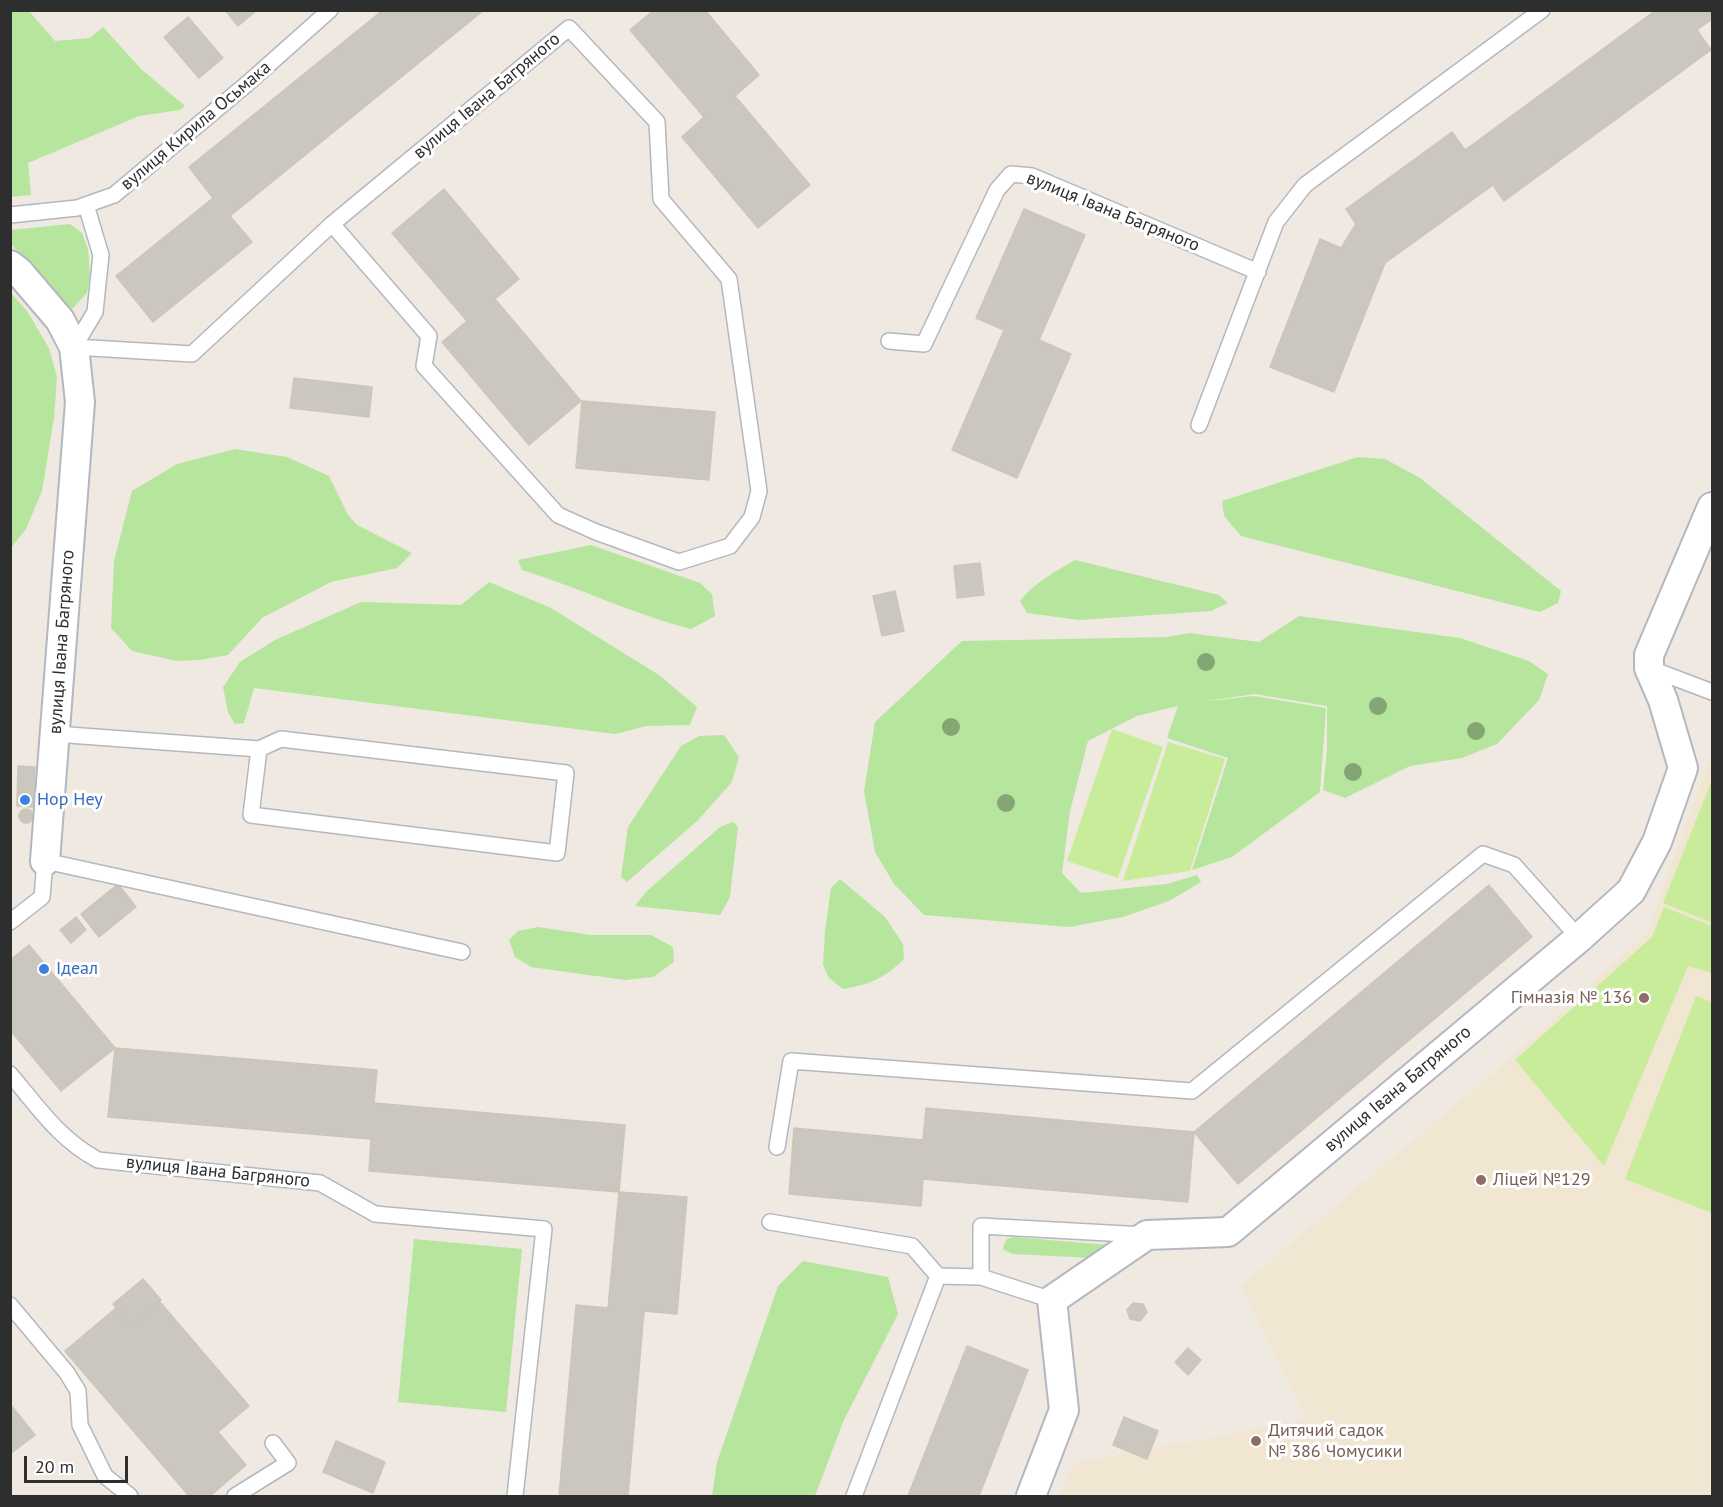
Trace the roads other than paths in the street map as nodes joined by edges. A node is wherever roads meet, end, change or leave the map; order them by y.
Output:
1 (330, 10) edge
2 (1542, 10) edge
3 (86, 204) junction
4 (10, 215) edge
5 (332, 224) junction
6 (10, 265) edge
7 (1258, 272) junction
8 (889, 341) dead end
9 (74, 347) junction
10 (1199, 425) dead end
11 (1713, 507) edge
12 (1649, 668) junction
13 (1713, 692) edge
14 (55, 734) junction
15 (259, 749) junction
16 (45, 861) junction
17 (10, 922) edge
18 (1579, 938) junction
19 (462, 952) dead end
20 (10, 1074) edge
21 (777, 1147) dead end
22 (770, 1222) dead end
23 (1148, 1235) junction
24 (938, 1276) junction
25 (981, 1277) junction
26 (1052, 1300) junction
27 (10, 1305) edge
28 (273, 1443) dead end
29 (130, 1497) edge
30 (235, 1497) edge
31 (515, 1497) edge
32 (854, 1497) edge
33 (1031, 1497) edge

1 - 3 lane, вулиця Кирила Осьмака
2 - 7 lane
3 - 4 lane, вулиця Кирила Осьмака
3 - 9 lane
5 - 5 lane, вулиця Івана Багряного
5 - 9 lane, вулиця Івана Багряного
6 - 9 street, вулиця Івана Багряного
7 - 8 lane, вулиця Івана Багряного
7 - 10 lane
9 - 14 street, вулиця Івана Багряного
11 - 12 street
12 - 13 lane
12 - 18 street, вулиця Івана Багряного
14 - 15 lane
14 - 16 street, вулиця Івана Багряного
15 - 15 lane
16 - 17 lane, вулиця Івана Багряного
16 - 19 lane
18 - 21 lane
18 - 23 street, вулиця Івана Багряного
20 - 31 lane, вулиця Івана Багряного
22 - 24 lane
23 - 25 lane
23 - 26 street
24 - 25 lane
24 - 32 lane
25 - 26 lane
26 - 33 street
27 - 29 lane
28 - 30 lane

